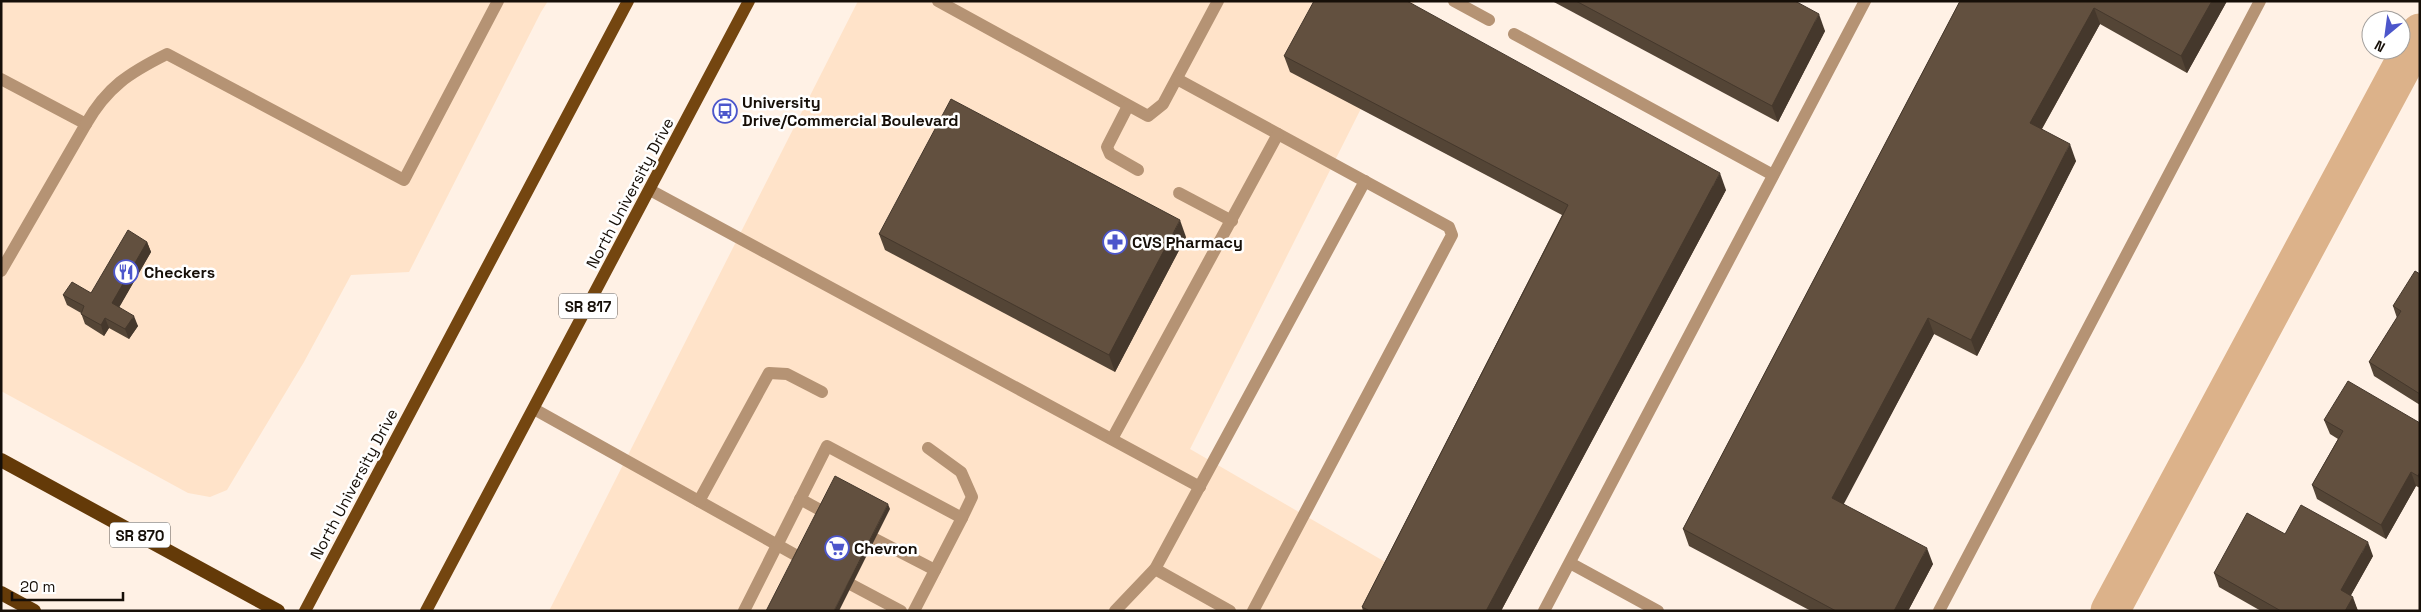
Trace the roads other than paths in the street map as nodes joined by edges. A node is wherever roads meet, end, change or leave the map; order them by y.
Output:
1 (498, 1) edge
2 (628, 1) edge
3 (749, 1) edge
4 (938, 1) edge
5 (1218, 1) edge
6 (1454, 1) edge
7 (1865, 1) edge
8 (2260, 1) edge
9 (1489, 20) dead end
10 (1514, 34) dead end
11 (1, 79) edge
12 (1177, 79) junction
13 (1128, 106) junction
14 (86, 124) junction
15 (1278, 134) junction
16 (1138, 170) dead end
17 (1773, 175) junction
18 (1365, 182) junction
19 (650, 190) junction
20 (1179, 193) dead end
21 (1232, 221) junction
22 (1, 272) edge
23 (822, 392) dead end
24 (534, 409) junction
25 (1112, 440) junction
26 (928, 448) dead end
27 (1, 460) edge
28 (1200, 487) junction
29 (800, 499) junction
30 (699, 500) junction
31 (822, 510) edge
32 (962, 518) junction
33 (875, 538) edge
34 (778, 544) junction
35 (799, 556) edge
36 (1570, 562) junction
37 (1155, 569) junction
38 (935, 570) junction
39 (852, 584) edge
40 (1, 593) edge
41 (34, 611) edge
42 (278, 611) edge
43 (305, 611) edge
44 (426, 611) edge
45 (744, 611) edge
46 (901, 611) edge
47 (914, 611) edge
48 (1115, 611) edge
49 (1230, 611) edge
50 (1253, 611) edge
51 (1544, 611) edge
52 (1658, 611) edge
53 (1939, 611) edge

1 - 14 lane
2 - 43 main road, North University Drive
3 - 19 main road, North University Drive / SR 817
4 - 13 lane
5 - 12 lane
6 - 9 lane
7 - 17 lane
8 - 53 lane
10 - 17 lane
11 - 14 lane
12 - 13 lane
12 - 15 lane
13 - 16 lane
14 - 22 lane
15 - 18 lane
15 - 21 lane
17 - 36 lane
18 - 28 lane
18 - 50 lane
19 - 24 main road, North University Drive / SR 817
19 - 25 lane
20 - 21 lane
21 - 25 lane
23 - 30 lane
24 - 30 lane
24 - 44 main road, North University Drive / SR 817
25 - 28 lane
26 - 32 lane
27 - 42 highway, SR 870
28 - 37 lane
29 - 31 lane
29 - 32 lane
29 - 34 lane
30 - 34 lane
32 - 38 lane
33 - 38 lane
34 - 35 lane
34 - 45 lane
36 - 51 lane
36 - 52 lane
37 - 48 lane
37 - 49 lane
38 - 47 lane
39 - 46 lane
40 - 41 highway

